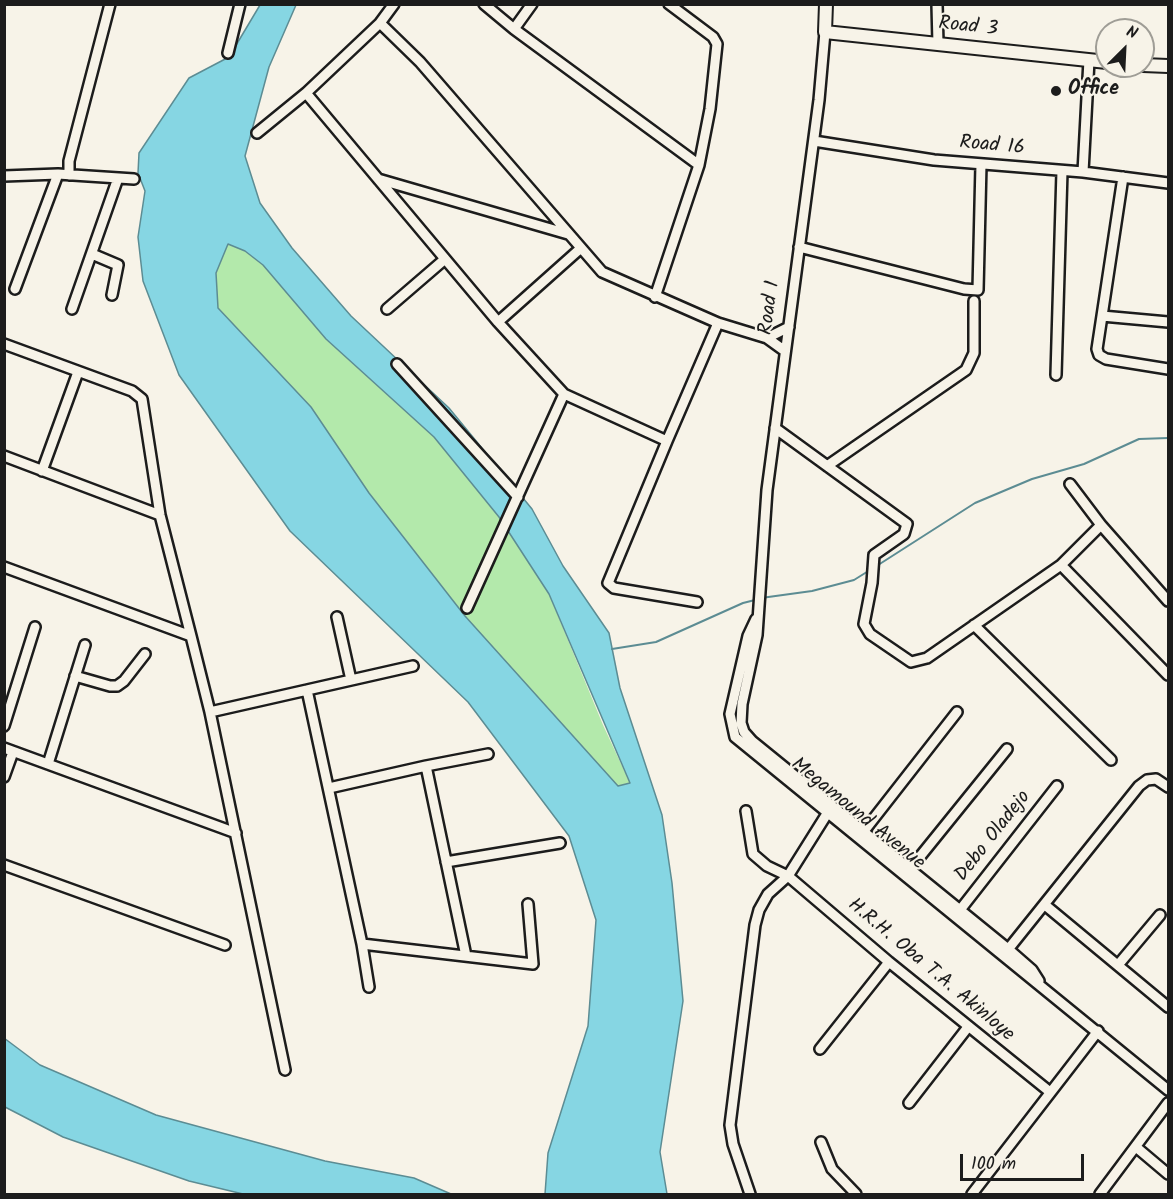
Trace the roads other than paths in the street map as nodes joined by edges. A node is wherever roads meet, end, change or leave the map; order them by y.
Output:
1 (110, 4) edge
2 (240, 4) edge
3 (394, 4) edge
4 (484, 4) edge
5 (532, 4) edge
6 (669, 4) edge
7 (826, 4) edge
8 (937, 4) edge
9 (380, 23) junction
10 (514, 29) junction
11 (825, 32) junction
12 (938, 44) junction
13 (228, 53) dead end
14 (1089, 60) junction
15 (1095, 61) edge
16 (306, 93) junction
17 (257, 134) dead end
18 (814, 141) junction
19 (981, 164) junction
20 (699, 165) junction
21 (1062, 171) junction
22 (1083, 172) junction
23 (58, 174) junction
24 (69, 175) junction
25 (4, 176) edge
26 (1123, 177) junction
27 (118, 178) junction
28 (134, 179) dead end
29 (378, 179) junction
30 (1168, 183) edge
31 (568, 234) junction
32 (800, 247) junction
33 (581, 248) junction
34 (92, 254) junction
35 (445, 259) junction
36 (15, 289) dead end
37 (112, 295) dead end
38 (655, 297) junction
39 (974, 302) dead end
40 (72, 309) dead end
41 (387, 309) dead end
42 (1102, 316) junction
43 (498, 321) junction
44 (1168, 322) edge
45 (718, 323) junction
46 (789, 327) junction
47 (767, 338) junction
48 (4, 344) edge
49 (785, 351) junction
50 (397, 364) dead end
51 (1168, 369) edge
52 (78, 372) junction
53 (1056, 375) dead end
54 (564, 394) junction
55 (775, 428) junction
56 (667, 441) junction
57 (4, 456) edge
58 (827, 466) junction
59 (42, 471) junction
60 (1070, 484) dead end
61 (518, 497) junction
62 (160, 515) junction
63 (1101, 525) junction
64 (1061, 565) junction
65 (4, 567) edge
66 (1165, 589) edge
67 (1168, 601) edge
68 (697, 602) dead end
69 (467, 608) dead end
70 (337, 617) dead end
71 (974, 625) junction
72 (35, 627) dead end
73 (752, 635) joint
74 (191, 636) junction
75 (85, 645) dead end
76 (145, 654) dead end
77 (413, 666) dead end
78 (1168, 675) edge
79 (75, 676) junction
80 (351, 680) junction
81 (307, 690) junction
82 (210, 712) junction
83 (957, 712) dead end
84 (4, 726) edge
85 (1007, 749) dead end
86 (9, 750) edge
87 (488, 754) dead end
88 (1111, 760) dead end
89 (48, 764) junction
90 (426, 766) junction
91 (4, 777) edge
92 (1058, 786) dead end
93 (1168, 787) edge
94 (329, 788) junction
95 (830, 810) junction
96 (746, 811) dead end
97 (864, 831) junction
98 (236, 833) junction
99 (560, 843) dead end
100 (446, 862) junction
101 (4, 865) edge
102 (910, 869) junction
103 (788, 876) junction
104 (528, 904) dead end
105 (1044, 905) junction
106 (960, 910) junction
107 (1160, 915) dead end
108 (362, 944) junction
109 (225, 945) dead end
110 (1005, 953) junction
111 (466, 956) junction
112 (889, 962) junction
113 (1118, 965) junction
114 (369, 987) dead end
115 (1168, 1007) edge
116 (968, 1027) junction
117 (1098, 1031) junction
118 (820, 1049) dead end
119 (285, 1071) dead end
120 (1168, 1090) edge
121 (1050, 1092) junction
122 (909, 1103) dead end
123 (1168, 1103) edge
124 (821, 1142) dead end
125 (1136, 1147) junction
126 (1168, 1174) edge
127 (750, 1194) edge
128 (856, 1194) edge
129 (972, 1194) edge
130 (1100, 1194) edge

1 - 24 street
2 - 13 street
3 - 9 street
4 - 10 street
5 - 10 street
6 - 20 street
7 - 11 street, Road 1
8 - 12 street
9 - 16 street
9 - 31 street
10 - 20 street
11 - 12 street, Road 3
11 - 18 street, Road 1
12 - 14 street, Road 3
14 - 15 street, Road 3
14 - 22 street
16 - 17 street
16 - 29 street
18 - 19 street, Road 16
18 - 32 street, Road 1
19 - 21 street, Road 16
19 - 32 street
20 - 38 street
21 - 22 street, Road 16
21 - 53 street
22 - 26 street, Road 16
23 - 24 street
23 - 25 street
23 - 36 street
24 - 27 street
26 - 30 street, Road 16
26 - 42 street
27 - 28 street
27 - 34 street
29 - 31 street
29 - 35 street
31 - 33 street
32 - 46 street, Road 1
33 - 38 street
33 - 43 street
34 - 37 street
34 - 40 street
35 - 41 street
35 - 43 street
38 - 45 street
39 - 58 street
42 - 44 street
42 - 51 street
43 - 54 street
45 - 47 street
45 - 56 street
46 - 47 street
46 - 49 street, Road 1
47 - 49 street
48 - 52 street
49 - 55 street, Road 1
50 - 61 street
52 - 59 street
52 - 62 street
54 - 56 street
54 - 61 street
55 - 58 street
55 - 73 street, Road 1
56 - 68 street
57 - 59 street
58 - 71 street
59 - 62 street
60 - 63 street
61 - 69 street
62 - 74 street
63 - 64 street
63 - 66 street
64 - 71 street
64 - 78 street
65 - 74 street
66 - 67 street
70 - 80 street
71 - 88 street
72 - 84 street
73 - 95 street, Megamound Avenue
74 - 82 street
75 - 79 street
76 - 79 street
77 - 80 street
79 - 89 street
80 - 81 street
81 - 82 street
81 - 94 street
82 - 98 street
83 - 97 street
85 - 102 street
86 - 89 street
86 - 91 street
87 - 90 street
89 - 98 street
90 - 94 street
90 - 100 street
92 - 106 street, Debo Oladejo
93 - 105 street
94 - 108 street
95 - 97 street, Megamound Avenue
95 - 103 street
95 - 110 street, Megamound Avenue
96 - 103 street, H.R.H. Oba T.A. Akinloye
97 - 102 street, Megamound Avenue
98 - 119 street
99 - 100 street
100 - 111 street
101 - 109 street
102 - 106 street, Megamound Avenue
103 - 112 street, H.R.H. Oba T.A. Akinloye
103 - 127 street
104 - 111 street
105 - 110 street
105 - 113 street
106 - 110 street, Megamound Avenue
107 - 113 street
108 - 111 street
108 - 114 street
110 - 117 street, Megamound Avenue
112 - 116 street, H.R.H. Oba T.A. Akinloye
112 - 118 street
113 - 115 street
116 - 121 street, H.R.H. Oba T.A. Akinloye
116 - 122 street
117 - 120 street, Megamound Avenue
117 - 121 street
121 - 129 street
123 - 125 street
124 - 128 street
125 - 126 street
125 - 130 street

